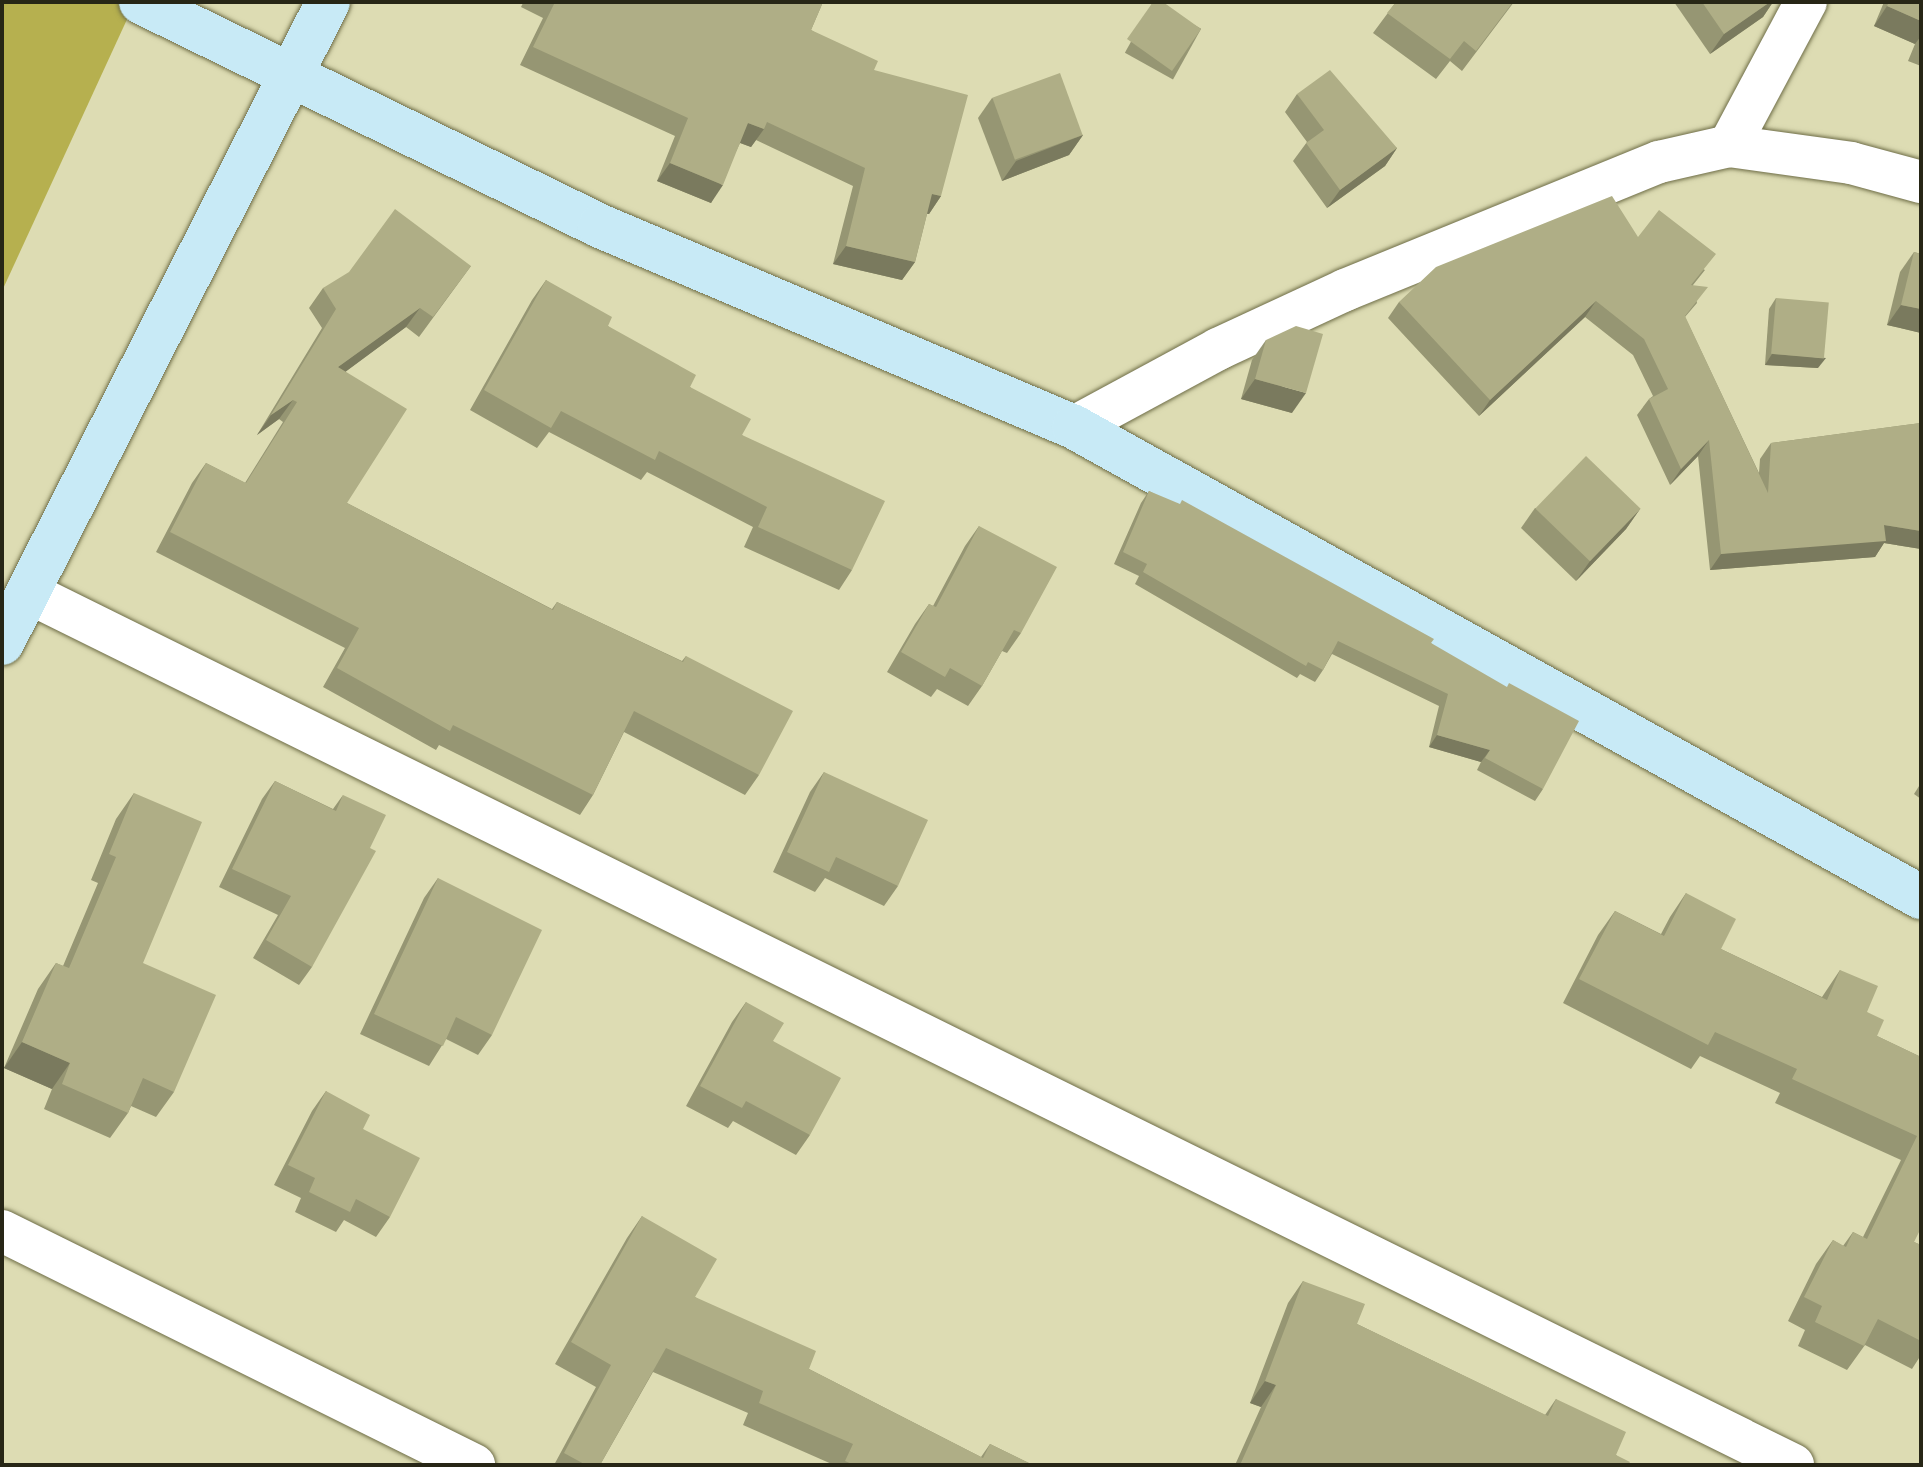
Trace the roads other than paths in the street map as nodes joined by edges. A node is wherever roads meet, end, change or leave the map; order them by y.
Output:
1 (141, 2) edge
2 (328, 2) edge
3 (1806, 2) edge
4 (292, 75) junction
5 (1729, 146) junction
6 (1921, 182) edge
7 (1074, 427) junction
8 (27, 592) junction
9 (2, 643) edge
10 (1921, 897) edge
11 (2, 1231) edge
12 (474, 1465) edge
13 (1793, 1465) edge

1 - 4 street
2 - 4 street
3 - 5 street
4 - 7 street
4 - 8 street
5 - 6 street
5 - 7 street
7 - 10 street
8 - 9 street
8 - 13 street
11 - 12 street

